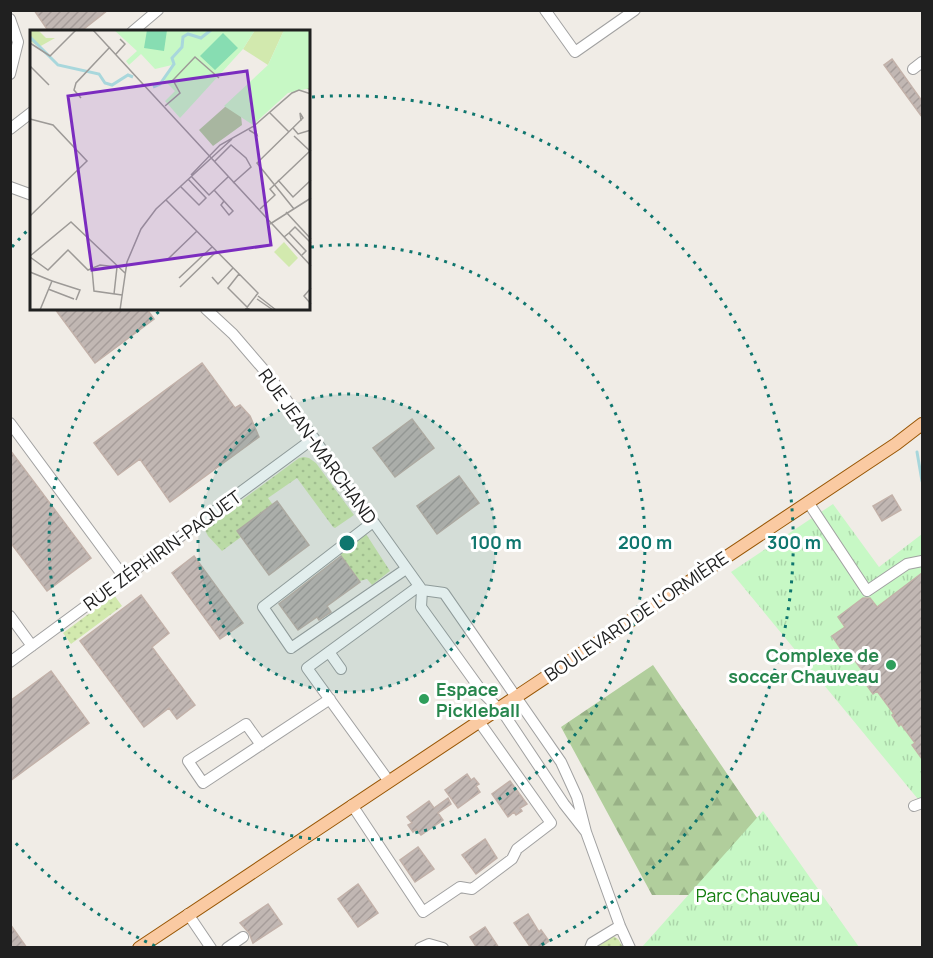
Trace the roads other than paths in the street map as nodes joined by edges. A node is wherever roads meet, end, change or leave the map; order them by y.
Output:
1 (158, 10) edge
2 (545, 10) edge
3 (635, 10) edge
4 (10, 19) edge
5 (134, 30) edge
6 (922, 62) edge
7 (913, 69) dead end
8 (10, 74) edge
9 (30, 114) edge
10 (10, 129) edge
11 (10, 187) edge
12 (30, 194) edge
13 (207, 310) edge
14 (10, 423) edge
15 (922, 424) edge
16 (314, 438) junction
17 (808, 502) junction
18 (373, 522) junction
19 (922, 561) edge
20 (406, 569) junction
21 (124, 577) junction
22 (421, 588) junction
23 (10, 616) edge
24 (32, 646) junction
25 (328, 652) junction
26 (10, 662) edge
27 (341, 669) dead end
28 (516, 695) junction
29 (330, 699) junction
30 (498, 707) junction
31 (478, 720) junction
32 (261, 745) junction
33 (388, 780) junction
34 (352, 805) junction
35 (586, 832) junction
36 (188, 914) junction
37 (620, 926) junction
38 (243, 937) dead end
39 (139, 948) edge
40 (211, 948) edge
41 (227, 948) edge
42 (420, 948) edge
43 (443, 948) edge
44 (590, 948) edge
45 (630, 948) edge

1 - 5 street
2 - 3 street
4 - 8 street
6 - 7 street
9 - 10 street
11 - 12 street
13 - 16 street, RUE JEAN-MARCHAND
14 - 21 street
15 - 17 main road, BOULEVARD DE L'ORMIÈRE
16 - 18 street, RUE JEAN-MARCHAND
16 - 21 street, RUE ZÉPHIRIN-PAQUET
17 - 19 street
17 - 28 main road, BOULEVARD DE L'ORMIÈRE
18 - 20 street, RUE JEAN-MARCHAND
18 - 20 street
20 - 22 street, RUE JEAN-MARCHAND
21 - 24 street, RUE ZÉPHIRIN-PAQUET
22 - 25 street
22 - 28 street
22 - 30 street, RUE JEAN-MARCHAND
23 - 24 street
24 - 26 street, RUE ZÉPHIRIN-PAQUET
25 - 27 street
25 - 29 street
28 - 30 main road, BOULEVARD DE L'ORMIÈRE
28 - 35 street
29 - 32 street
29 - 33 street
30 - 31 main road, BOULEVARD DE L'ORMIÈRE
30 - 35 street, RUE JEAN-MARCHAND
31 - 33 main road, BOULEVARD DE L'ORMIÈRE
31 - 34 street
32 - 32 street
33 - 34 main road, BOULEVARD DE L'ORMIÈRE
34 - 36 main road, BOULEVARD DE L'ORMIÈRE
35 - 37 street
36 - 39 main road, BOULEVARD DE L'ORMIÈRE
36 - 40 street
37 - 44 street
37 - 45 street
38 - 41 street
42 - 43 street

